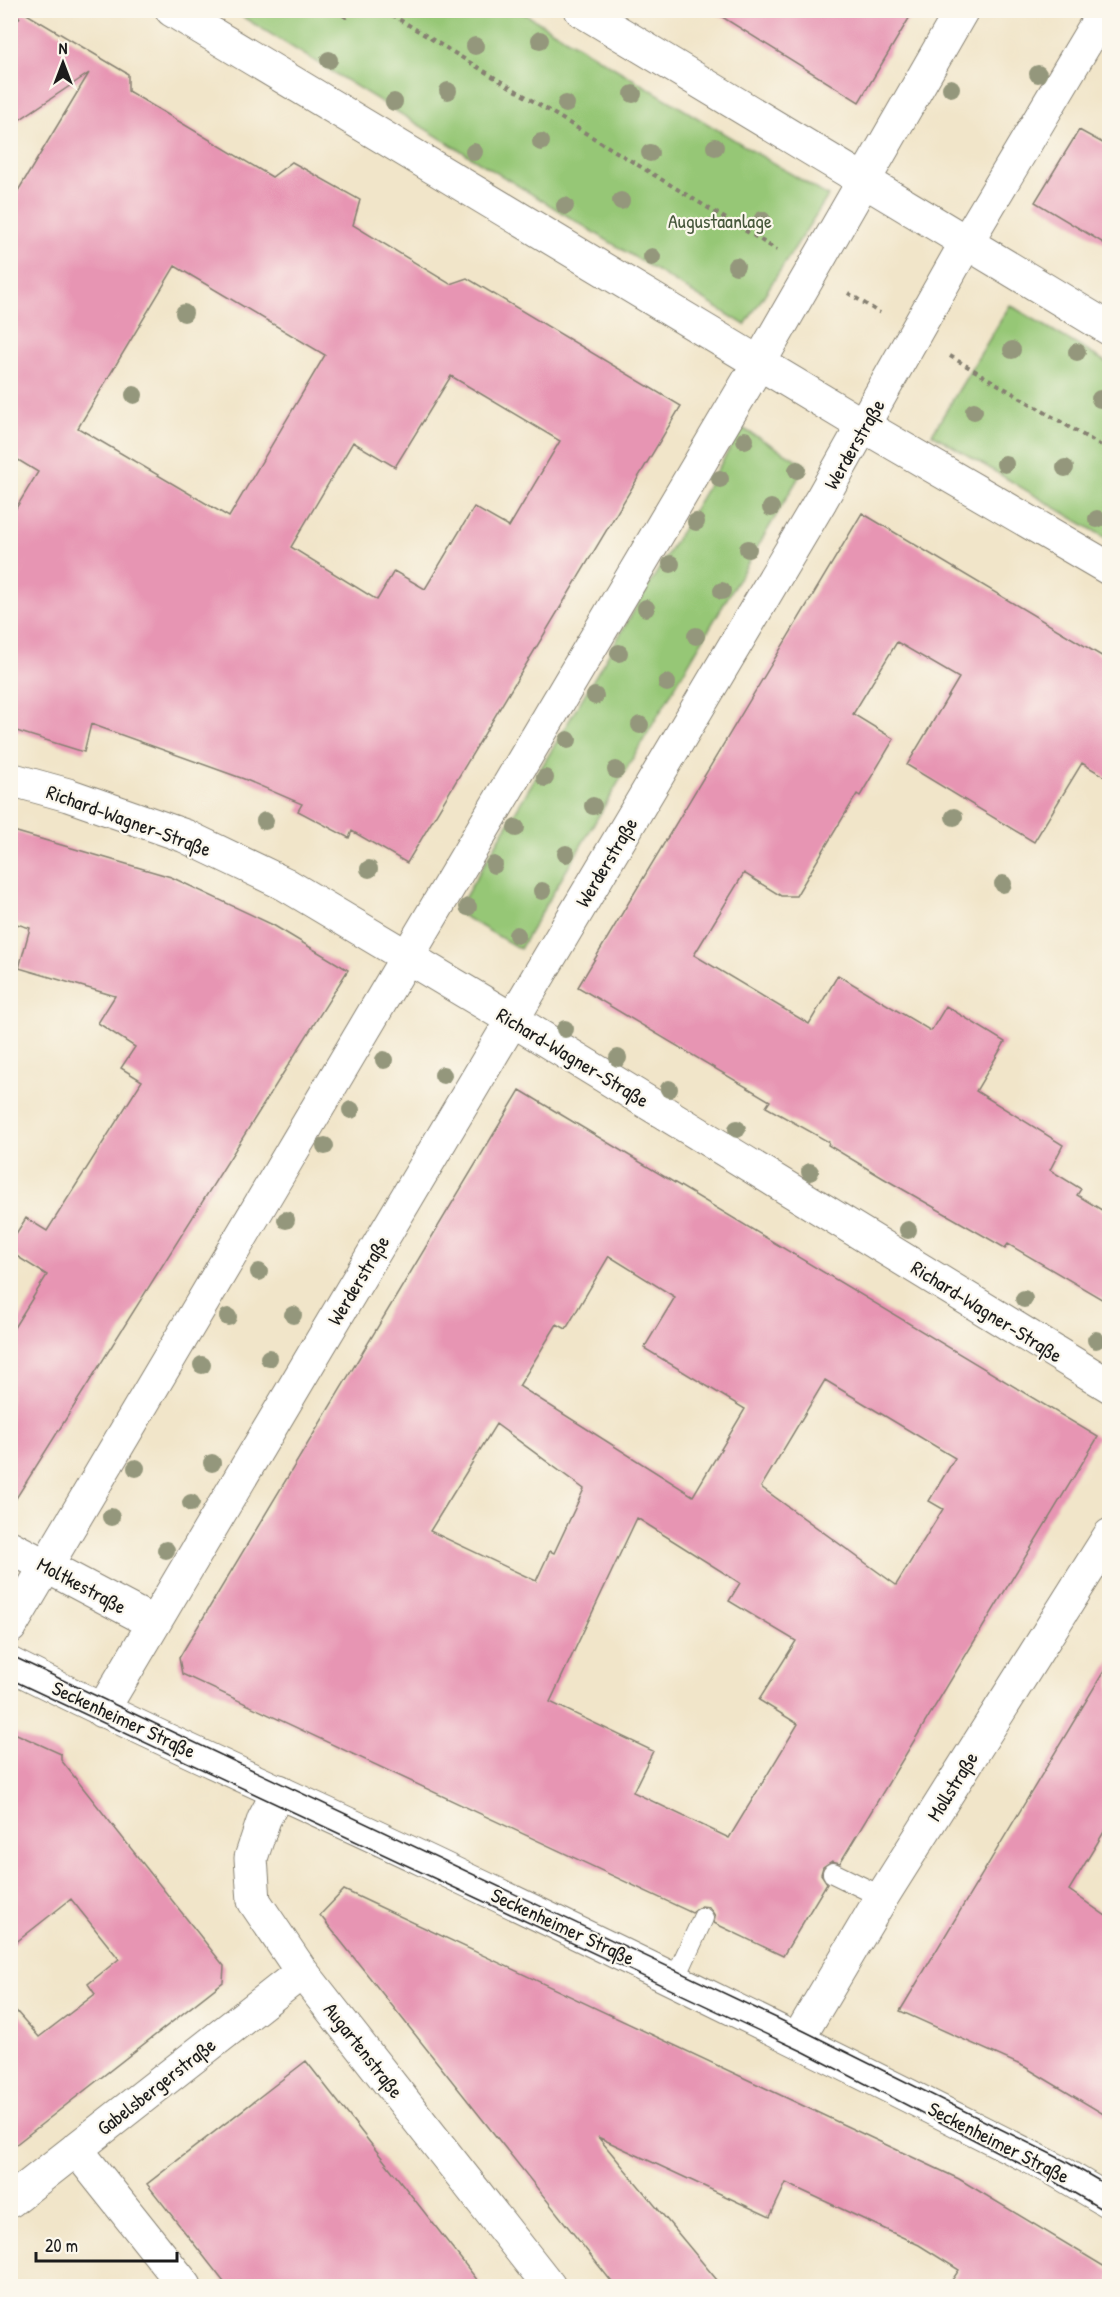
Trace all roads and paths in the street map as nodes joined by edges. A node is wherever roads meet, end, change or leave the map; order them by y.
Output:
1 (25, 10) edge
2 (172, 10) edge
3 (336, 10) edge
4 (350, 10) edge
5 (384, 10) edge
6 (581, 10) edge
7 (962, 10) edge
8 (1105, 10) edge
9 (10, 26) edge
10 (863, 181) junction
11 (966, 243) junction
12 (811, 271) junction
13 (1110, 329) edge
14 (915, 335) junction
15 (759, 363) junction
16 (864, 426) junction
17 (1110, 451) edge
18 (1110, 569) edge
19 (10, 780) edge
20 (407, 957) junction
21 (513, 1020) junction
22 (1110, 1386) edge
23 (1110, 1535) edge
24 (10, 1547) edge
25 (47, 1566) junction
26 (154, 1623) junction
27 (10, 1627) edge
28 (10, 1664) edge
29 (102, 1711) junction
30 (279, 1791) junction
31 (833, 1873) dead end
32 (882, 1897) junction
33 (703, 1918) dead end
34 (302, 1972) junction
35 (675, 1979) junction
36 (798, 2039) junction
37 (76, 2149) junction
38 (10, 2201) edge
39 (1110, 2202) edge
40 (185, 2286) edge
41 (549, 2286) edge

1 - 9 path
2 - 15 street
3 - 4 path
5 - 12 path
6 - 10 street
7 - 10 street
8 - 11 street, Werderstraße
10 - 11 street
10 - 12 street
11 - 13 street
11 - 14 street, Werderstraße
12 - 14 path
12 - 15 street
14 - 16 street, Werderstraße
14 - 17 path
15 - 16 street
15 - 20 street
16 - 18 street
16 - 21 street, Werderstraße
19 - 20 street, Richard-Wagner-Straße
20 - 21 street, Richard-Wagner-Straße
20 - 25 street
21 - 22 street, Richard-Wagner-Straße
21 - 26 street, Werderstraße
23 - 32 street, Mollstraße
24 - 25 street, Moltkestraße
25 - 26 street, Moltkestraße
25 - 27 street
26 - 29 street, Werderstraße
28 - 29 street, Seckenheimer Straße
29 - 30 street, Seckenheimer Straße
30 - 34 street, Augartenstraße
30 - 35 street, Seckenheimer Straße
31 - 32 lane
32 - 36 street, Mollstraße
33 - 35 lane
34 - 37 street, Gabelsbergerstraße
34 - 41 street, Augartenstraße
35 - 36 street, Seckenheimer Straße
36 - 39 street, Seckenheimer Straße
37 - 38 street, Gabelsbergerstraße
37 - 40 street

